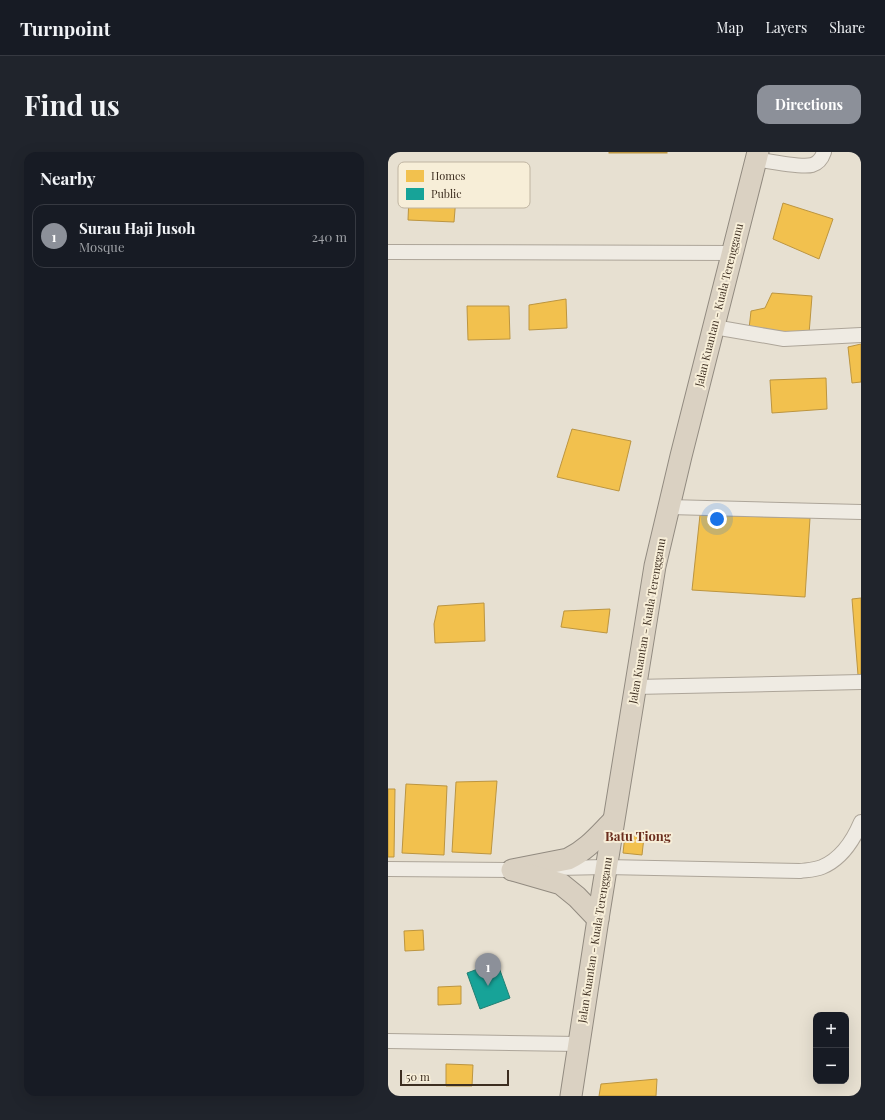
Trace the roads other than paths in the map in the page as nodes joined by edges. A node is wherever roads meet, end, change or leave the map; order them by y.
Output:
1 (824, 152) edge
2 (757, 156) edge
3 (388, 252) edge
4 (732, 253) junction
5 (714, 328) junction
6 (861, 335) edge
7 (669, 506) junction
8 (861, 512) edge
9 (861, 682) edge
10 (635, 687) junction
11 (613, 821) junction
12 (861, 822) edge
13 (606, 866) junction
14 (388, 869) edge
15 (512, 870) junction
16 (598, 919) junction
17 (388, 1041) edge
18 (579, 1044) junction
19 (571, 1096) edge

1 - 2 street
2 - 4 highway, Jalan Kuantan - Kuala Terengganu
3 - 4 street
4 - 5 highway, Jalan Kuantan - Kuala Terengganu
5 - 6 street
5 - 7 highway, Jalan Kuantan - Kuala Terengganu
7 - 8 street
7 - 10 highway, Jalan Kuantan - Kuala Terengganu
9 - 10 street
10 - 11 highway, Jalan Kuantan - Kuala Terengganu
11 - 13 highway, Jalan Kuantan - Kuala Terengganu
11 - 15 highway
12 - 13 street
13 - 15 street
13 - 16 highway, Jalan Kuantan - Kuala Terengganu
14 - 15 street
15 - 16 highway
16 - 18 highway, Jalan Kuantan - Kuala Terengganu
17 - 18 street
18 - 19 highway, Jalan Kuantan - Kuala Terengganu

